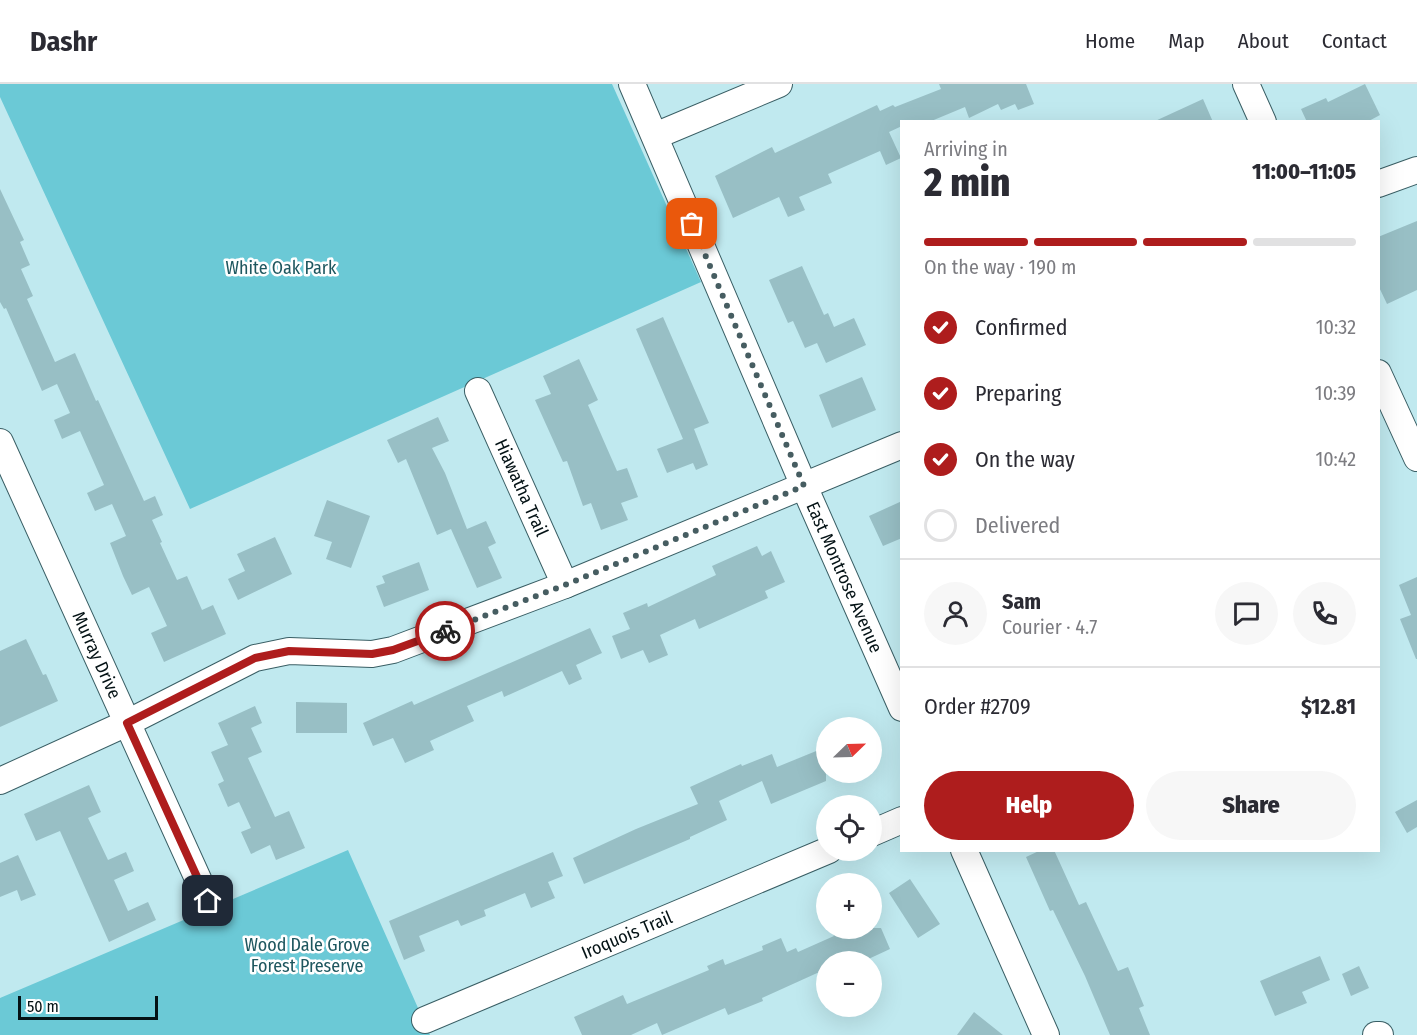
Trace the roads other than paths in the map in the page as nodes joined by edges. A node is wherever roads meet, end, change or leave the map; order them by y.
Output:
1 (632, 84) edge
2 (779, 84) edge
3 (1246, 84) edge
4 (1262, 120) edge
5 (655, 136) junction
6 (1417, 170) edge
7 (1380, 183) edge
8 (1380, 377) edge
9 (478, 391) dead end
10 (0, 442) edge
11 (900, 446) edge
12 (1417, 458) edge
13 (804, 486) junction
14 (565, 585) junction
15 (900, 703) edge
16 (127, 723) junction
17 (0, 781) edge
18 (900, 821) edge
19 (882, 828) edge
20 (965, 852) edge
21 (816, 855) edge
22 (208, 901) dead end
23 (425, 1020) dead end
24 (1046, 1035) edge

1 - 5 street, East Montrose Avenue
2 - 5 street
3 - 4 street
5 - 13 street, East Montrose Avenue
6 - 7 street
8 - 12 street
9 - 14 street, Hiawatha Trail
10 - 16 street, Murray Drive
11 - 13 street
13 - 14 street
13 - 15 street, East Montrose Avenue
14 - 16 street
16 - 17 street
16 - 22 street, Murray Drive
18 - 19 street
20 - 24 street
21 - 23 street, Iroquois Trail

